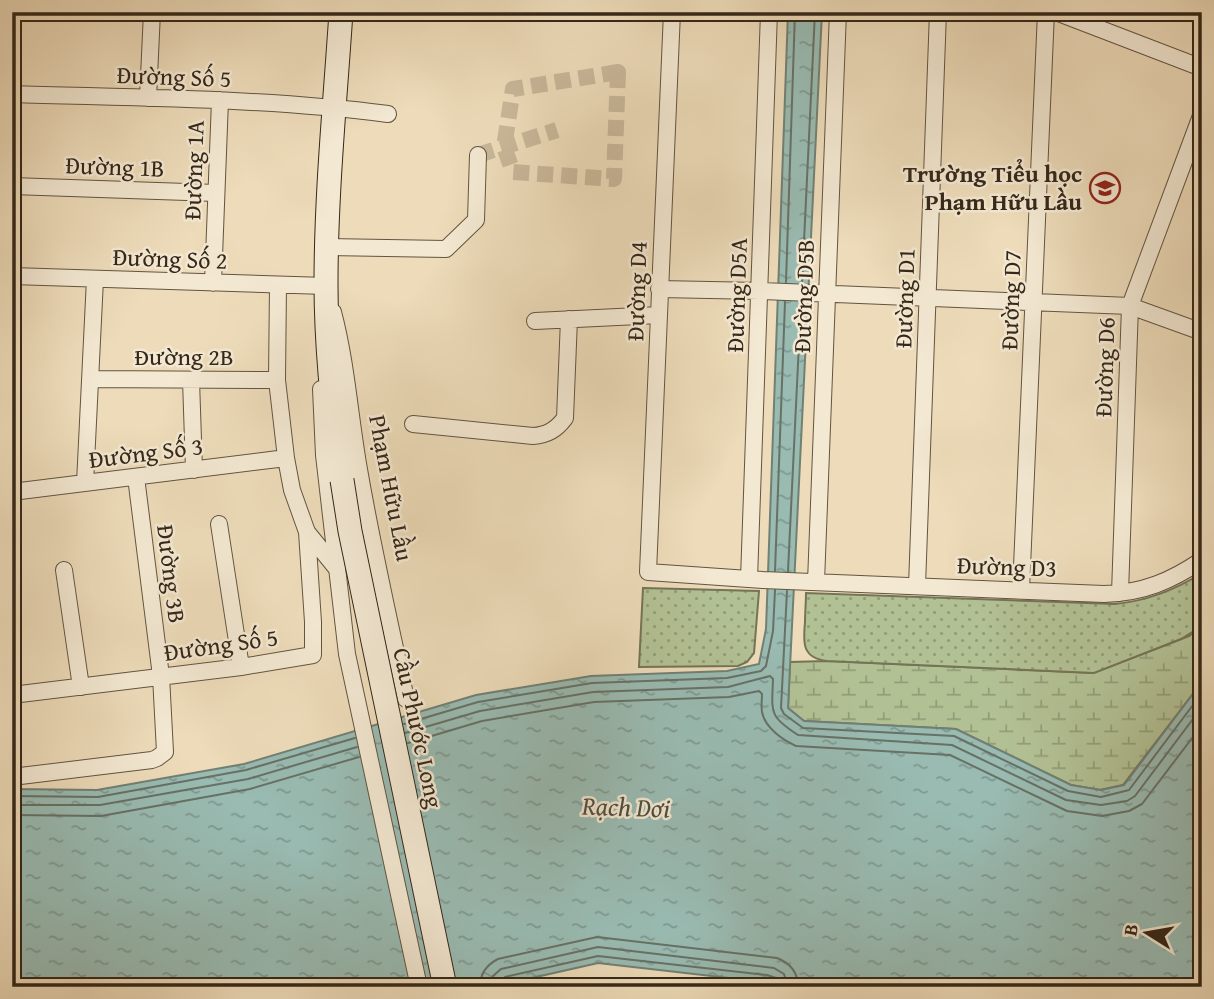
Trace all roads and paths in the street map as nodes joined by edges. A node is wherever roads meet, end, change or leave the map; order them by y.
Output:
1 (152, 12) edge
2 (341, 12) edge
3 (671, 12) edge
4 (769, 12) edge
5 (838, 12) edge
6 (938, 12) edge
7 (1046, 12) edge
8 (1056, 12) edge
9 (1202, 68) edge
10 (12, 94) edge
11 (148, 98) junction
12 (220, 100) junction
13 (334, 107) junction
14 (1202, 113) edge
15 (388, 114) dead end
16 (478, 155) dead end
17 (12, 186) edge
18 (216, 193) junction
19 (327, 247) junction
20 (12, 276) edge
21 (95, 279) junction
22 (213, 283) junction
23 (278, 285) junction
24 (326, 286) junction
25 (659, 289) junction
26 (760, 291) junction
27 (822, 294) junction
28 (928, 298) junction
29 (1034, 302) junction
30 (1130, 306) junction
31 (659, 315) junction
32 (569, 319) junction
33 (535, 321) dead end
34 (1202, 332) edge
35 (90, 379) junction
36 (191, 380) junction
37 (277, 380) junction
38 (413, 424) dead end
39 (286, 458) junction
40 (194, 470) junction
41 (136, 477) junction
42 (342, 480) joint
43 (85, 483) junction
44 (12, 492) edge
45 (219, 524) dead end
46 (307, 531) junction
47 (1202, 560) edge
48 (337, 569) junction
49 (64, 570) dead end
50 (756, 580) junction
51 (810, 582) junction
52 (917, 586) junction
53 (1021, 590) junction
54 (1120, 593) junction
55 (393, 635) junction
56 (347, 650) junction
57 (240, 667) junction
58 (161, 676) junction
59 (81, 687) junction
60 (12, 695) edge
61 (406, 699) dead end
62 (12, 777) edge
63 (419, 987) edge
64 (445, 987) edge

1 - 11 street, Đường Số 5
2 - 13 main road, Phạm Hữu Lầu
3 - 25 street, Đường D4
4 - 26 street, Đường D5A
5 - 27 street, Đường D5B
6 - 28 street, Đường D1
7 - 29 street, Đường D7
8 - 9 street
10 - 11 street, Đường Số 5
11 - 12 street, Đường Số 5
12 - 13 street, Đường Số 5
12 - 18 street, Đường 1A
13 - 15 street, Đường Số 5
13 - 19 main road, Phạm Hữu Lầu
14 - 30 street, Đường D6
16 - 19 street
17 - 18 street, Đường 1B
18 - 22 street, Đường 1A
19 - 24 main road, Phạm Hữu Lầu
20 - 21 street, Đường Số 2
21 - 22 street, Đường Số 2
21 - 35 street
22 - 23 street, Đường Số 2
23 - 24 street, Đường Số 2
23 - 37 street
24 - 42 main road, Phạm Hữu Lầu
24 - 48 street, Phạm Hữu Lầu
24 - 55 street, Phạm Hữu Lầu
25 - 26 street
25 - 31 street, Đường D4
26 - 27 street
26 - 50 street, Đường D5A
27 - 28 street
27 - 51 street, Đường D5B
28 - 29 street
28 - 52 street, Đường D1
29 - 30 street
29 - 53 street, Đường D7
30 - 34 street
30 - 54 street, Đường D6
31 - 32 street
31 - 50 street, Đường D4
32 - 33 street
32 - 38 street
35 - 36 street, Đường 2B
35 - 43 street
36 - 37 street, Đường 2B
36 - 40 street
37 - 39 street
39 - 40 street, Đường Số 3
39 - 46 street
40 - 41 street, Đường Số 3
41 - 43 street, Đường Số 3
41 - 58 street, Đường 3B
42 - 64 main road, Cầu Phước Long, bridge
43 - 44 street, Đường Số 3
45 - 57 street
46 - 48 street
46 - 57 street, Đường Số 5
47 - 54 street, Đường D3
48 - 56 street, Phạm Hữu Lầu
49 - 59 street
50 - 51 street, Đường D3
51 - 52 street, Đường D3
52 - 53 street, Đường D3
53 - 54 street, Đường D3
55 - 56 street
55 - 61 street, Phạm Hữu Lầu
56 - 63 street
57 - 58 street, Đường Số 5
58 - 59 street, Đường Số 5
58 - 62 street, Đường 3B
59 - 60 street, Đường Số 5

